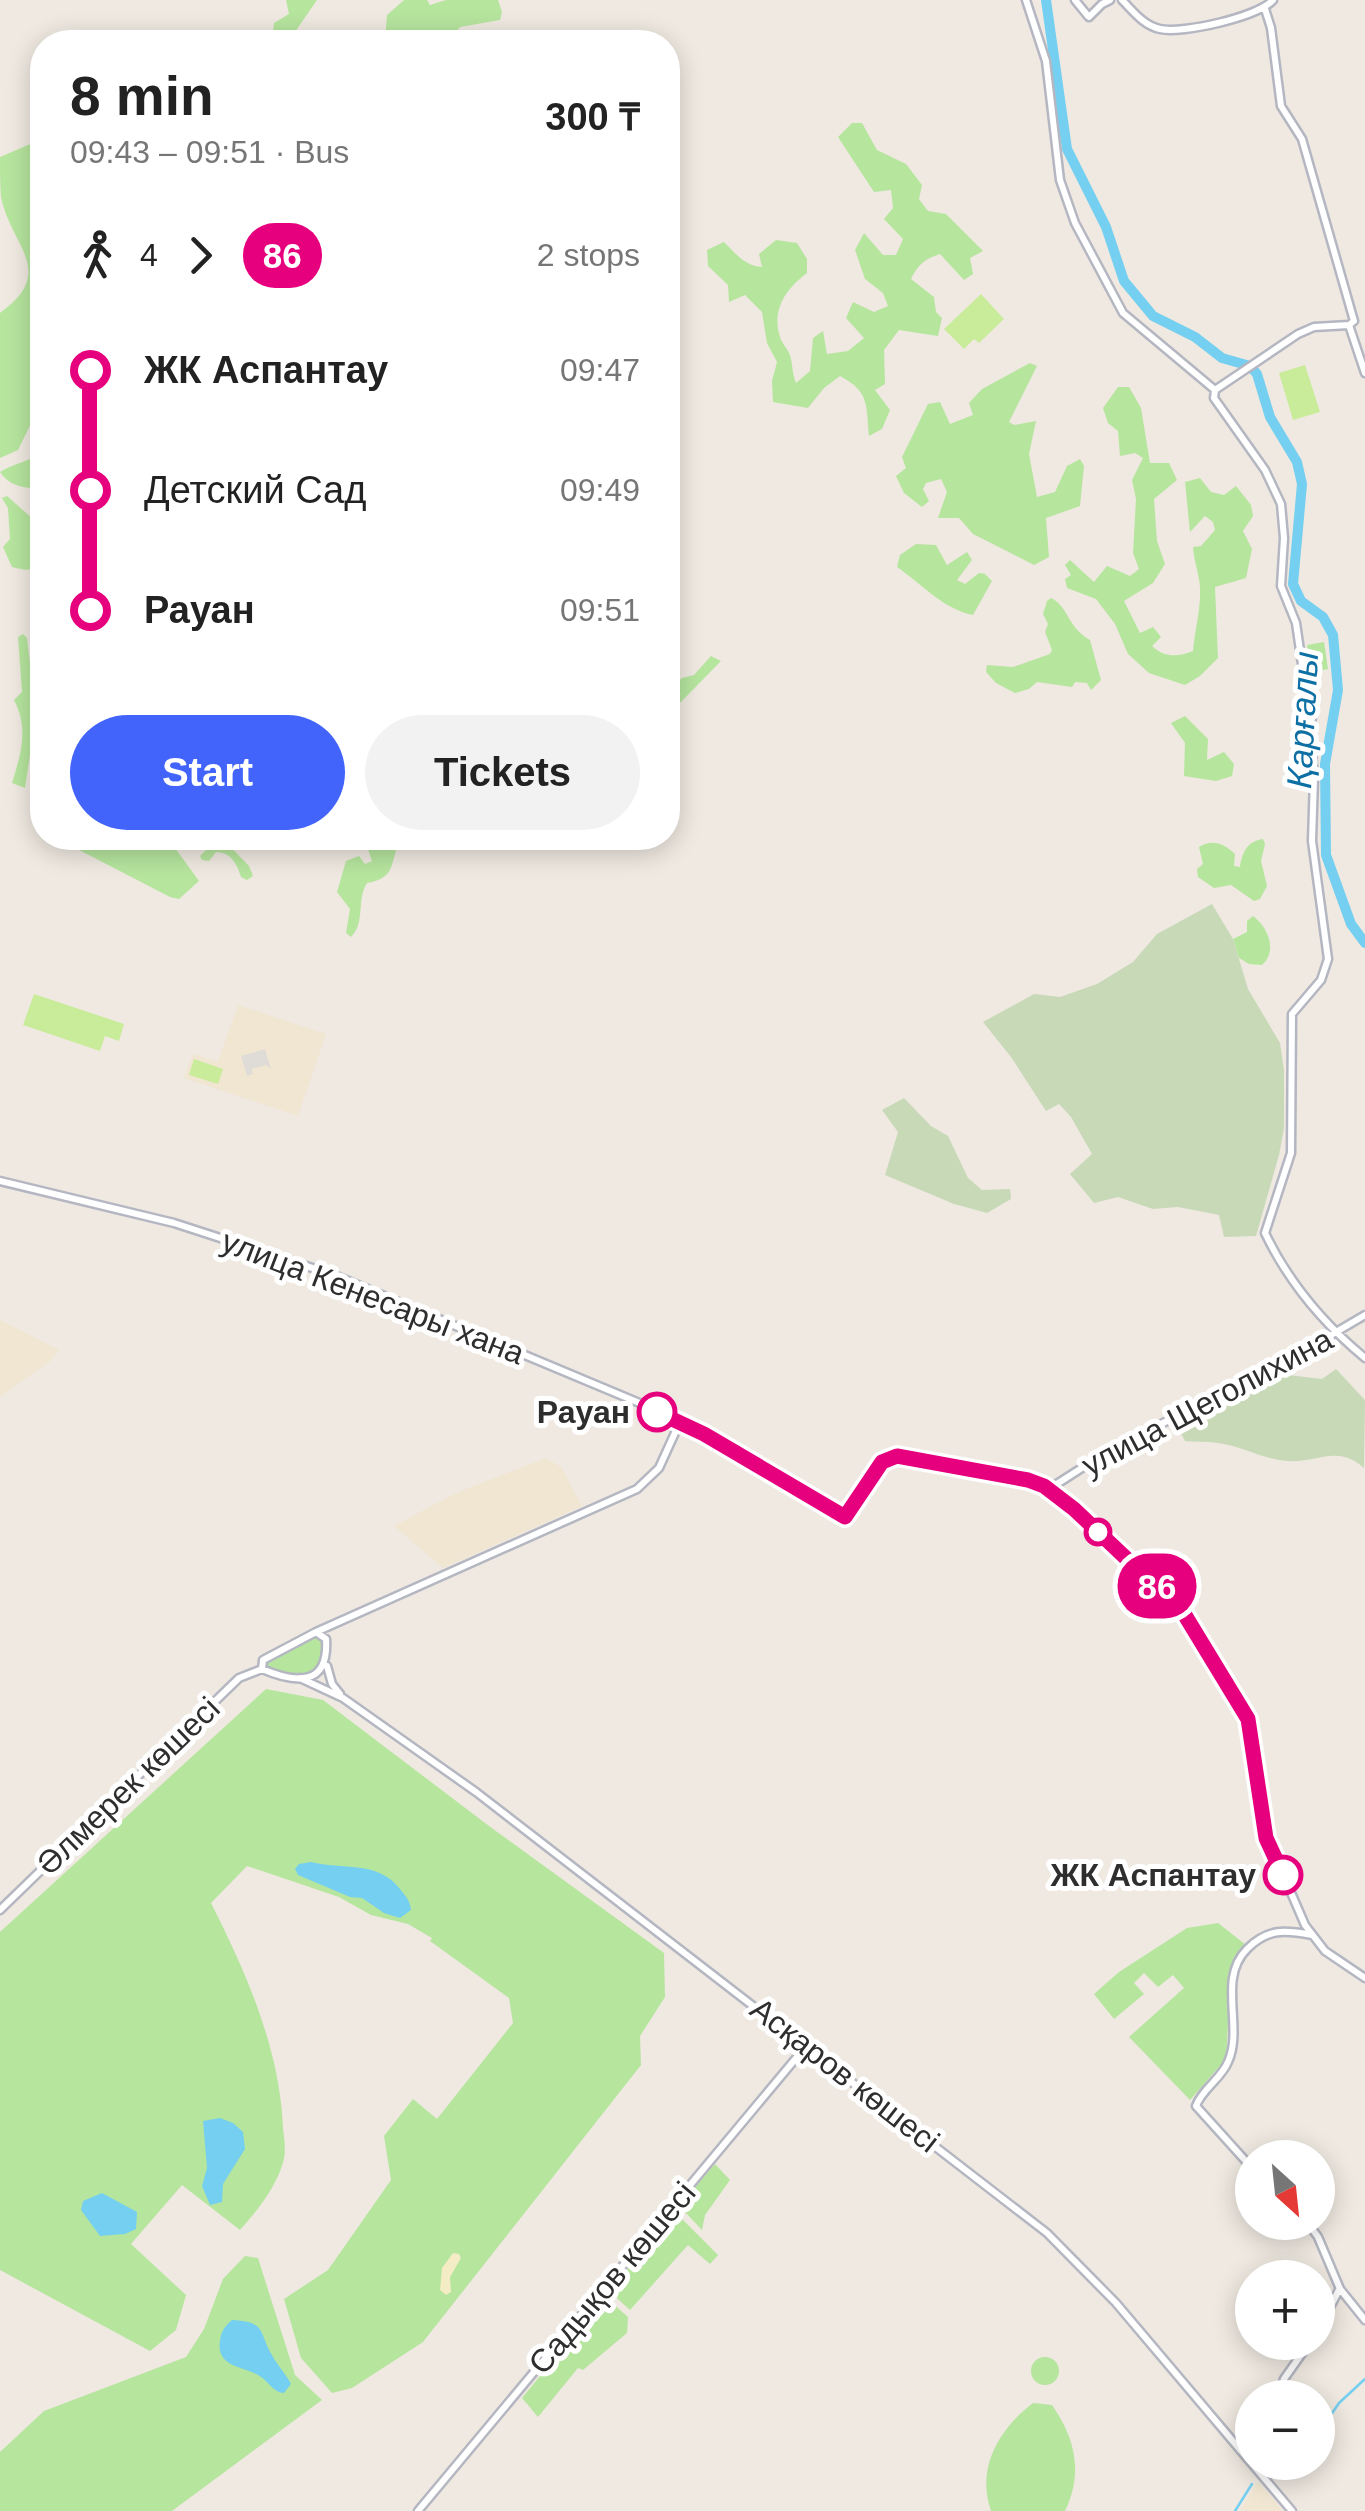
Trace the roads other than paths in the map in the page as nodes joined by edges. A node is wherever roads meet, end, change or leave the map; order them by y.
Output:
1 (1026, 0) edge
2 (1075, 0) edge
3 (1110, 0) edge
4 (1122, 0) edge
5 (1272, 0) edge
6 (1265, 8) junction
7 (1349, 325) junction
8 (1365, 373) edge
9 (1215, 390) junction
10 (0, 1181) edge
11 (1365, 1315) edge
12 (1336, 1334) junction
13 (1365, 1358) edge
14 (679, 1424) junction
15 (1049, 1489) junction
16 (343, 1620) junction
17 (316, 1632) junction
18 (326, 1649) junction
19 (262, 1669) junction
20 (300, 1678) junction
21 (343, 1698) junction
22 (0, 1910) edge
23 (1312, 1935) junction
24 (1365, 1978) edge
25 (807, 2045) junction
26 (1235, 2149) edge
27 (1319, 2240) edge
28 (1340, 2289) junction
29 (1335, 2298) edge
30 (1365, 2320) edge
31 (1235, 2444) edge
32 (1266, 2480) edge
33 (418, 2511) edge
34 (1292, 2511) edge

1 - 9 street
2 - 3 street
4 - 6 street
5 - 6 street
6 - 7 street
7 - 8 street
7 - 9 street
9 - 12 street
10 - 14 street, улица Кенесары хана
11 - 12 street, улица Щеголихина
12 - 13 street
12 - 15 street, улица Щеголихина
14 - 15 street
14 - 16 street
15 - 23 street
16 - 17 street, Әлмерек көшесі
16 - 18 street
17 - 18 street
17 - 19 street, Әлмерек көшесі
18 - 20 street
18 - 21 street
19 - 20 street, Асқаров көшесі
19 - 22 street, Әлмерек көшесі
20 - 21 street, Асқаров көшесі
21 - 25 street, Асқаров көшесі
23 - 24 street
23 - 26 street
25 - 31 street, Асқаров көшесі
25 - 33 street, Садықов көшесі
27 - 28 street
28 - 29 street
28 - 30 street
32 - 34 street, Асқаров көшесі

